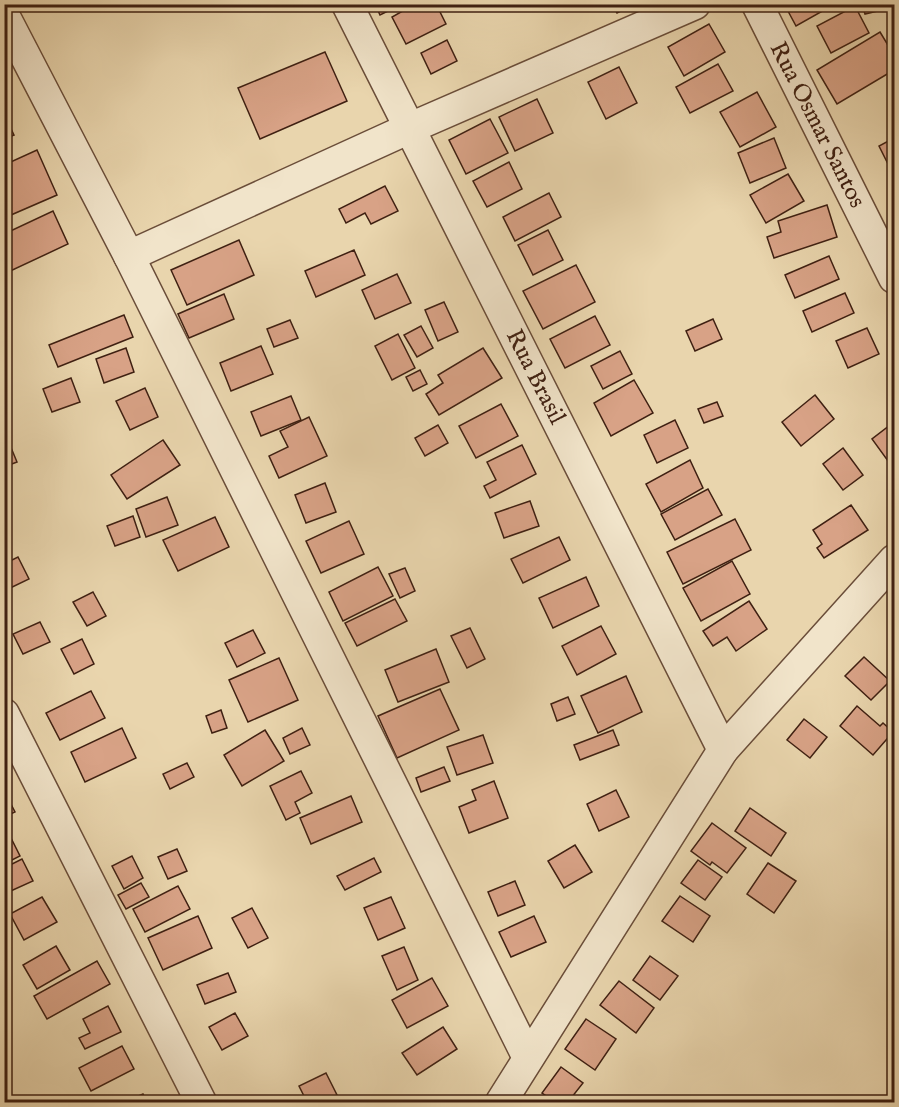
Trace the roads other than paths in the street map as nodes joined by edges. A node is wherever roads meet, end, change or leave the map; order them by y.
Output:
1 (348, 4) edge
2 (695, 4) edge
3 (757, 4) edge
4 (4, 15) edge
5 (410, 128) junction
6 (129, 256) junction
7 (894, 278) edge
8 (894, 560) edge
9 (4, 714) edge
10 (723, 750) junction
11 (528, 1058) junction
12 (201, 1102) edge
13 (501, 1102) edge

1 - 5 street, Rua Brasil
2 - 5 street
3 - 7 street, Rua Osmar Santos
4 - 6 street
5 - 6 street
5 - 10 street, Rua Brasil
6 - 11 street
8 - 10 street
9 - 12 street
10 - 11 street
11 - 13 street

